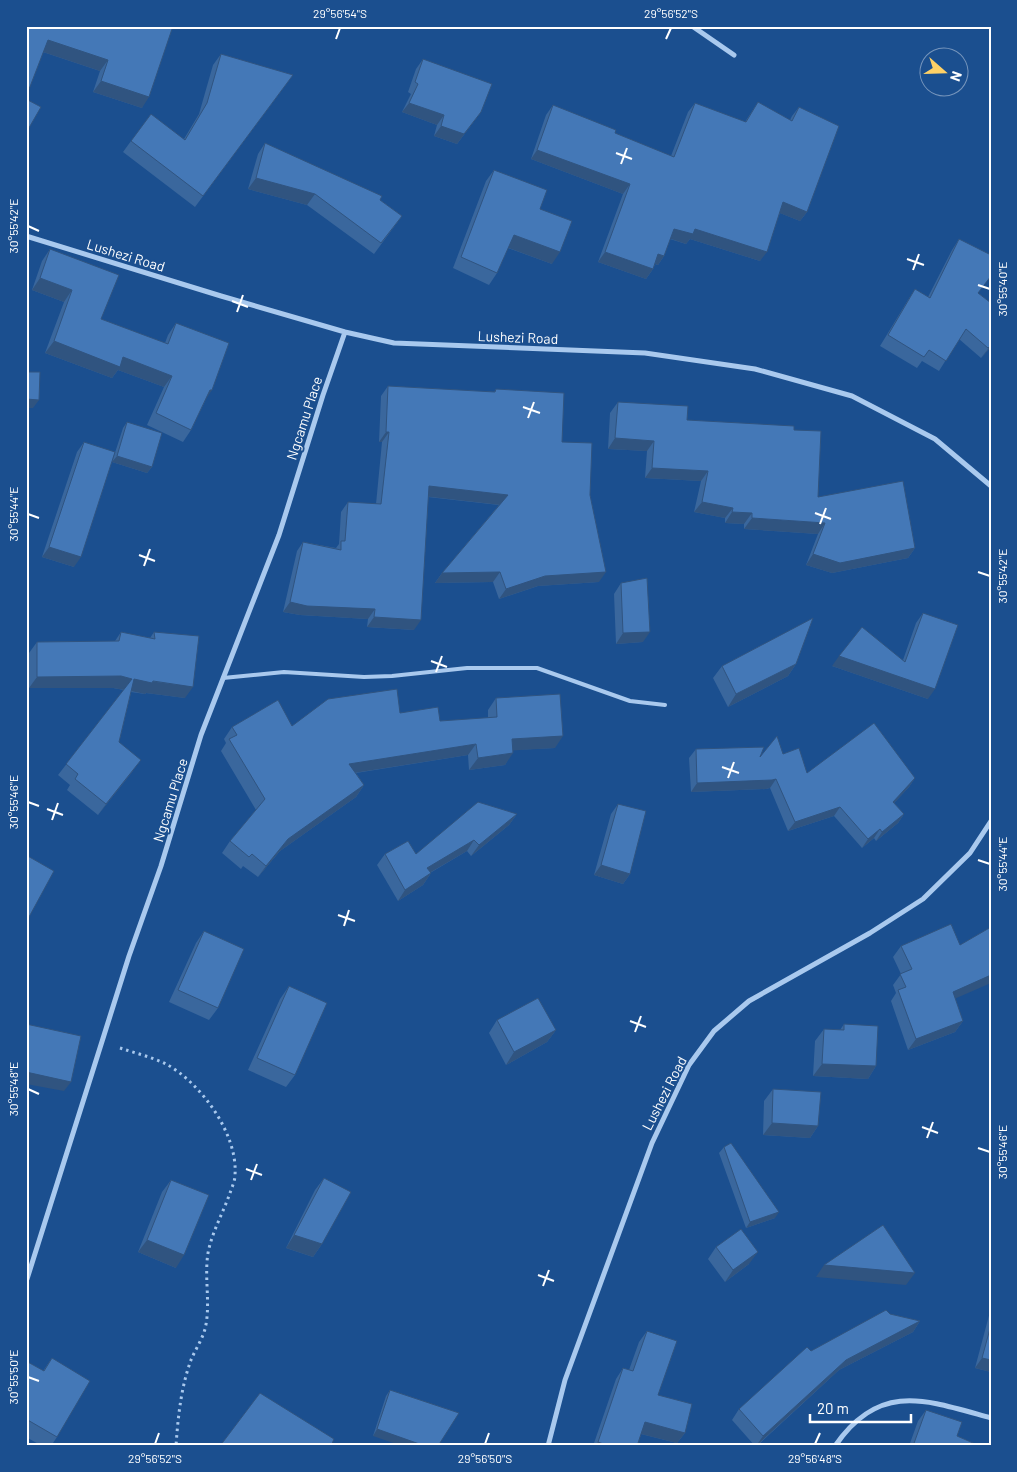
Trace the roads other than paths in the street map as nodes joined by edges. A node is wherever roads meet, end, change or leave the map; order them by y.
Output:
1 (692, 26) edge
2 (734, 55) dead end
3 (26, 236) edge
4 (345, 332) junction
5 (991, 486) edge
6 (223, 678) junction
7 (665, 705) dead end
8 (991, 821) edge
9 (27, 1279) edge
10 (991, 1418) edge
11 (548, 1446) edge
12 (835, 1446) edge

1 - 2 street
3 - 4 street, Lushezi Road
4 - 5 street, Lushezi Road
4 - 6 street, Ngcamu Place
6 - 7 lane
6 - 9 street, Ngcamu Place
8 - 11 street, Lushezi Road
10 - 12 street

